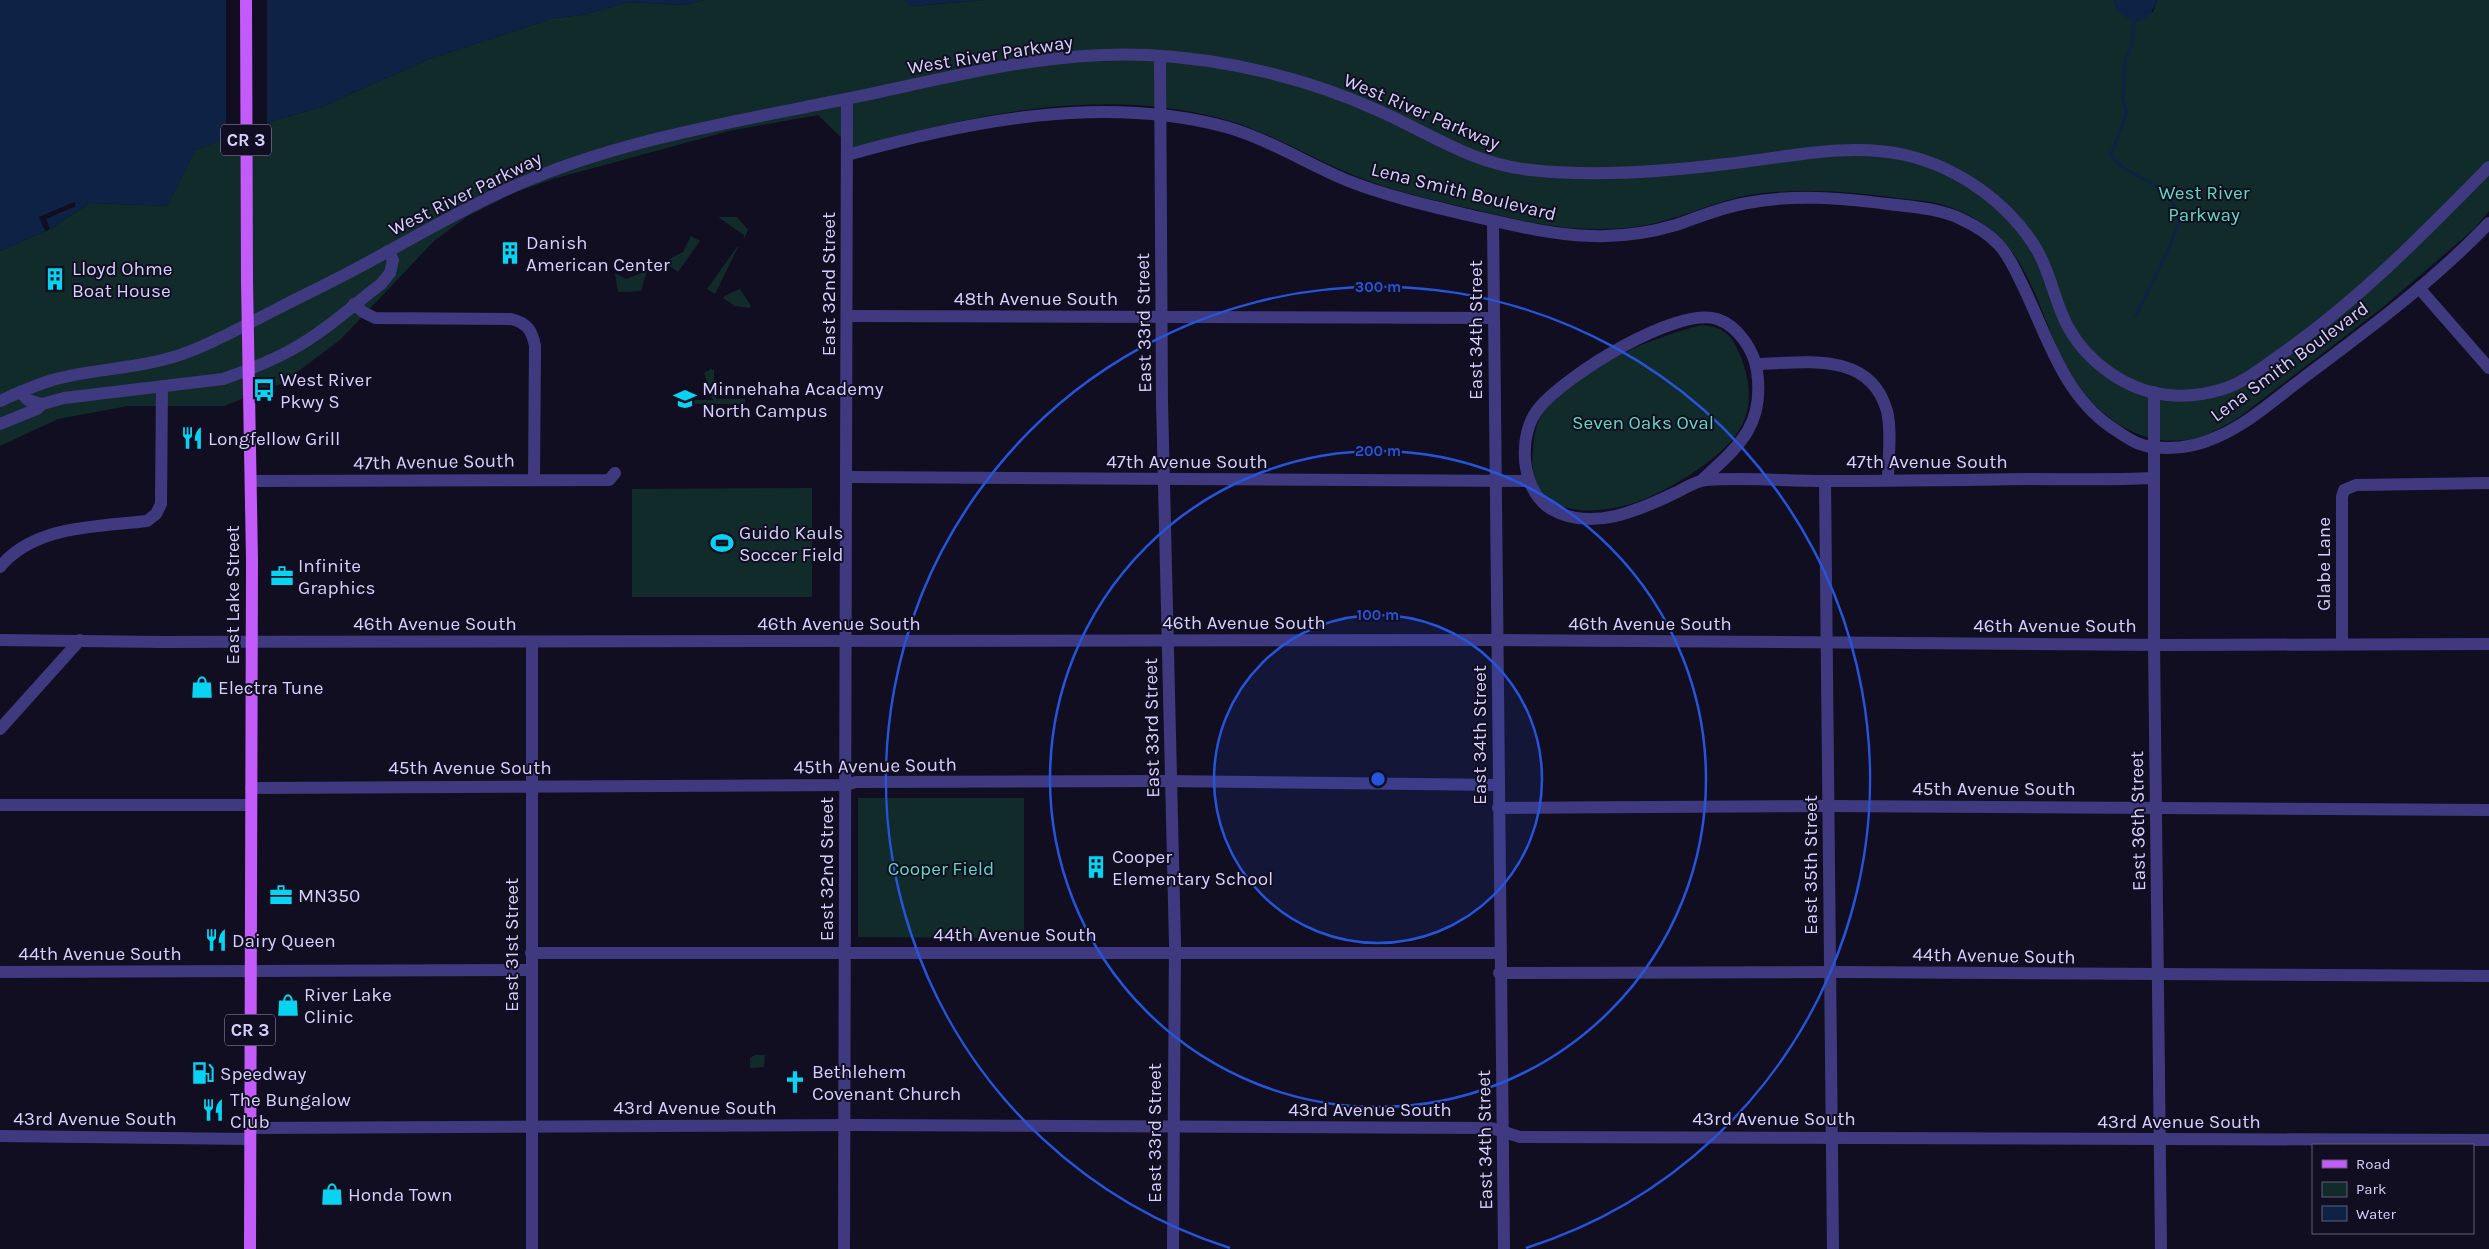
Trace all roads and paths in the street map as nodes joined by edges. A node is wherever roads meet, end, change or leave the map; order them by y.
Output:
1 (246, 0) edge
2 (1160, 57) junction
3 (847, 99) junction
4 (1161, 113) junction
5 (847, 155) junction
6 (2489, 167) edge
7 (1492, 221) junction
8 (2489, 223) edge
9 (388, 251) junction
10 (2419, 288) junction
11 (354, 304) junction
12 (847, 316) junction
13 (1162, 317) junction
14 (1494, 318) junction
15 (1756, 364) junction
16 (2489, 368) edge
17 (248, 370) junction
18 (162, 386) junction
19 (20, 392) junction
20 (2154, 392) junction
21 (0, 401) edge
22 (42, 404) junction
23 (0, 424) edge
24 (2153, 447) junction
25 (615, 473) dead end
26 (847, 477) junction
27 (2153, 478) junction
28 (534, 479) junction
29 (1164, 480) junction
30 (1494, 480) junction
31 (1702, 480) junction
32 (1888, 480) junction
33 (251, 481) junction
34 (1527, 481) junction
35 (1825, 481) junction
36 (2489, 483) edge
37 (0, 567) edge
38 (0, 640) edge
39 (80, 640) junction
40 (1167, 640) junction
41 (1497, 640) junction
42 (252, 642) junction
43 (532, 642) junction
44 (846, 642) junction
45 (1826, 643) junction
46 (2342, 643) junction
47 (2154, 644) junction
48 (2489, 644) edge
49 (0, 729) edge
50 (1171, 782) junction
51 (530, 785) junction
52 (845, 785) junction
53 (1498, 785) junction
54 (252, 788) junction
55 (0, 805) edge
56 (251, 805) junction
57 (1828, 806) junction
58 (1498, 808) junction
59 (2156, 808) junction
60 (2489, 810) edge
61 (530, 953) junction
62 (844, 953) junction
63 (1175, 954) junction
64 (1499, 954) junction
65 (530, 970) junction
66 (0, 972) edge
67 (251, 972) junction
68 (1829, 972) junction
69 (1499, 973) junction
70 (2158, 975) junction
71 (2489, 976) edge
72 (844, 1125) junction
73 (1174, 1126) junction
74 (530, 1127) junction
75 (1503, 1131) junction
76 (250, 1133) junction
77 (0, 1136) edge
78 (1831, 1137) junction
79 (2160, 1140) junction
80 (2489, 1140) edge
81 (250, 1249) edge
82 (532, 1249) edge
83 (844, 1249) edge
84 (1174, 1249) edge
85 (1504, 1249) edge
86 (1833, 1249) edge
87 (2161, 1249) edge

1 - 17 main road, East Lake Street / CR 3
2 - 3 street, West River Parkway
2 - 4 street, East 33rd Street
2 - 20 street, West River Parkway
3 - 5 street, East 32nd Street
3 - 9 street, West River Parkway
4 - 5 street, Lena Smith Boulevard
4 - 7 street, Lena Smith Boulevard
4 - 13 street, East 33rd Street
5 - 12 street, East 32nd Street
6 - 20 street, West River Parkway
7 - 14 street, East 34th Street
7 - 24 street, Lena Smith Boulevard
8 - 10 street, Lena Smith Boulevard
9 - 11 street, West River Parkway
9 - 19 street, West River Parkway
10 - 16 street
10 - 24 street, Lena Smith Boulevard
11 - 17 street, West River Parkway
11 - 28 street
12 - 13 street, 48th Avenue South
12 - 26 street, East 32nd Street
13 - 14 street, 48th Avenue South
13 - 29 street, East 33rd Street
14 - 30 street, East 34th Street
15 - 31 street
15 - 32 street
15 - 34 street
17 - 18 street, West River Parkway
17 - 33 main road, East Lake Street / CR 3
18 - 22 street, West River Parkway
18 - 37 street
19 - 21 street, West River Parkway
19 - 22 street
20 - 24 street, East 36th Street
22 - 23 street, West River Parkway
24 - 27 street, East 36th Street
25 - 28 street, 47th Avenue South
26 - 29 street, 47th Avenue South
26 - 44 street, East 32nd Street
27 - 32 street, 47th Avenue South
27 - 47 street, East 36th Street
28 - 33 street, 47th Avenue South
29 - 30 street, 47th Avenue South
29 - 40 street, East 33rd Street
30 - 34 street, 47th Avenue South
30 - 41 street, East 34th Street
31 - 34 street
31 - 35 street, 47th Avenue South
32 - 35 street, 47th Avenue South
33 - 42 main road, East Lake Street / CR 3
35 - 45 street, East 35th Street
36 - 46 street, Glabe Lane
38 - 39 street, 46th Avenue South
39 - 42 street, 46th Avenue South
39 - 49 street
40 - 41 street, 46th Avenue South
40 - 44 street, 46th Avenue South
40 - 50 street, East 33rd Street
41 - 45 street, 46th Avenue South
41 - 53 street, East 34th Street
42 - 43 street, 46th Avenue South
42 - 54 main road, East Lake Street / CR 3
43 - 44 street, 46th Avenue South
43 - 51 street, East 31st Street
44 - 52 street, East 32nd Street
45 - 47 street, 46th Avenue South
45 - 57 street, East 35th Street
46 - 47 street, 46th Avenue South
46 - 48 street, 46th Avenue South
47 - 59 street, East 36th Street
50 - 52 street, 45th Avenue South
50 - 53 street, 45th Avenue South
50 - 63 street, East 33rd Street
51 - 52 street, 45th Avenue South
51 - 54 street, 45th Avenue South
51 - 61 street, East 31st Street
52 - 62 street, East 32nd Street
53 - 58 street, East 34th Street
54 - 56 main road, East Lake Street / CR 3
55 - 56 street
56 - 67 main road, East Lake Street / CR 3
57 - 58 street, 45th Avenue South
57 - 59 street, 45th Avenue South
57 - 68 street, East 35th Street
58 - 64 street, East 34th Street
59 - 60 street, 45th Avenue South
59 - 70 street, East 36th Street
61 - 62 street, 44th Avenue South
61 - 65 street, East 31st Street
62 - 63 street, 44th Avenue South
62 - 72 street, East 32nd Street
63 - 64 street, 44th Avenue South
63 - 73 street, East 33rd Street
64 - 69 street, East 34th Street
65 - 67 street, 44th Avenue South
65 - 74 street, East 31st Street
66 - 67 street, 44th Avenue South
67 - 76 main road, East Lake Street / CR 3
68 - 69 street, 44th Avenue South
68 - 70 street, 44th Avenue South
68 - 78 street, East 35th Street
69 - 75 street, East 34th Street
70 - 71 street, 44th Avenue South
70 - 79 street, East 36th Street
72 - 73 street, 43rd Avenue South
72 - 74 street, 43rd Avenue South
72 - 83 street, East 32nd Street
73 - 75 street, 43rd Avenue South
73 - 84 street, East 33rd Street
74 - 76 street, 43rd Avenue South
74 - 82 street, East 31st Street
75 - 78 street, 43rd Avenue South
75 - 85 street, East 34th Street
76 - 77 street, 43rd Avenue South
76 - 81 main road, East Lake Street / CR 3
78 - 79 street, 43rd Avenue South
78 - 86 street, East 35th Street
79 - 80 street, 43rd Avenue South
79 - 87 street, East 36th Street

